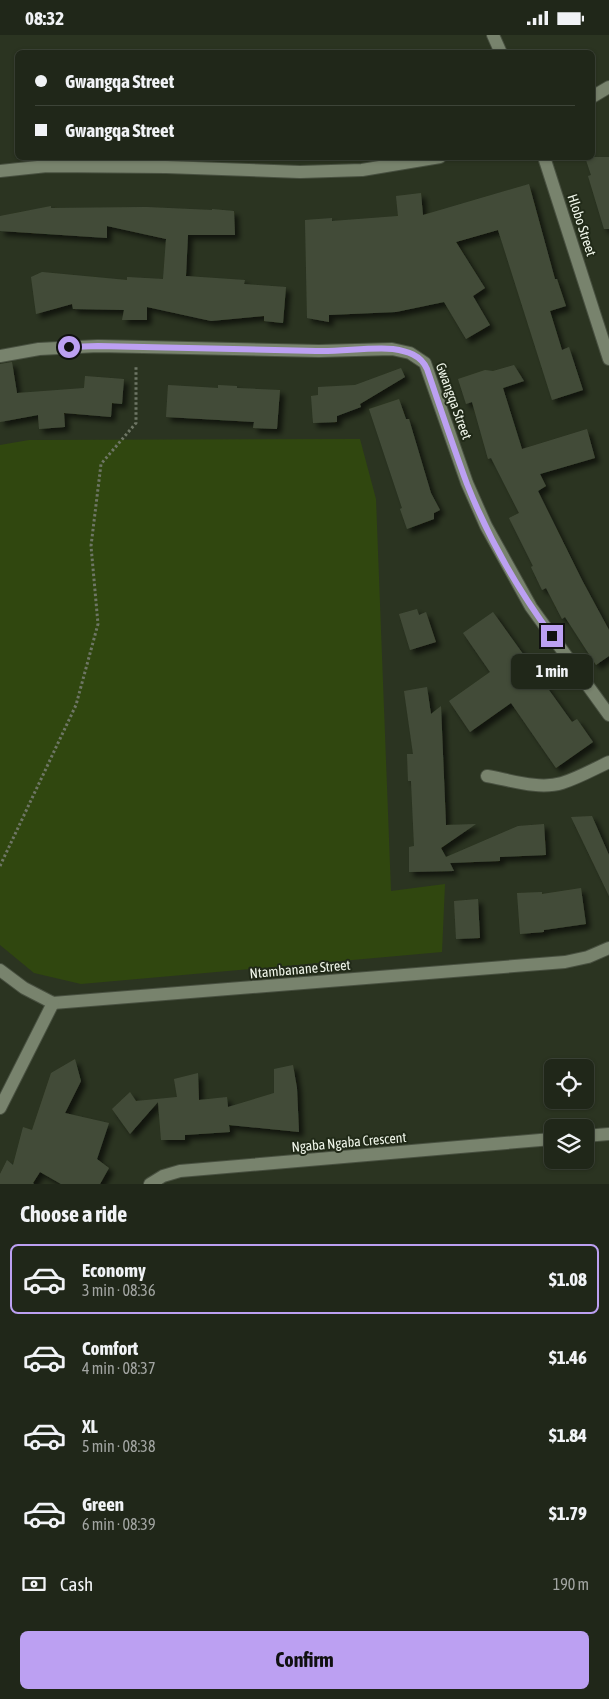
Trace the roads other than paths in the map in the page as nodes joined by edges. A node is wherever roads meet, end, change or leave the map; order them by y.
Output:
1 (493, 35) edge
2 (499, 50) edge
3 (609, 87) edge
4 (595, 95) edge
5 (422, 160) edge
6 (545, 160) edge
7 (0, 171) edge
8 (0, 356) edge
9 (609, 359) edge
10 (609, 715) edge
11 (609, 762) edge
12 (487, 776) dead end
13 (609, 948) edge
14 (0, 970) edge
15 (53, 1003) junction
16 (0, 1108) edge
17 (609, 1134) edge
18 (594, 1135) edge
19 (544, 1140) edge
20 (150, 1184) edge

1 - 2 street
3 - 4 street
5 - 7 street
6 - 9 street, Hlobo Street
8 - 10 street, Gwangqa Street
11 - 12 street
13 - 15 street, Ntambanane Street
14 - 15 street
15 - 16 street
17 - 18 street
19 - 20 street, Ngaba Ngaba Crescent

